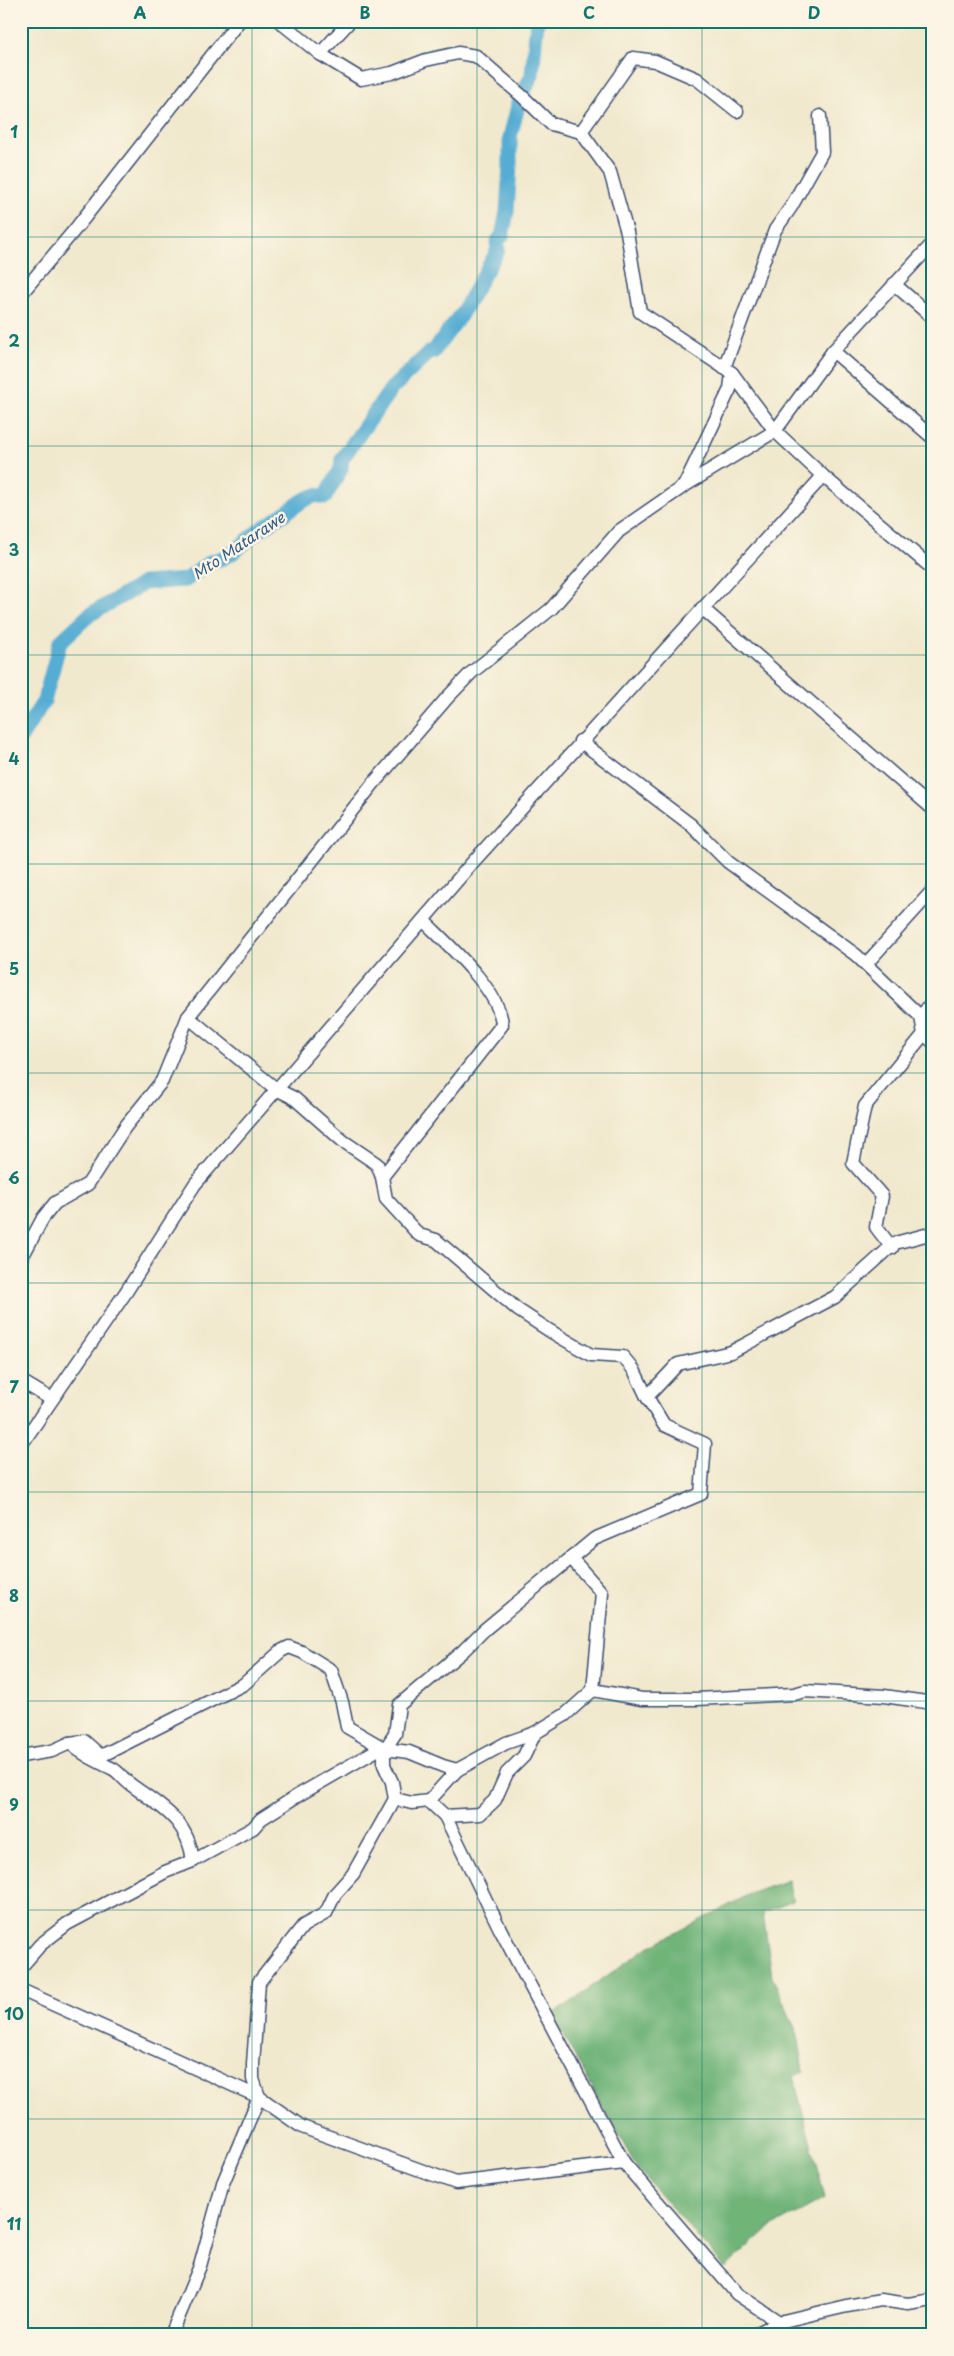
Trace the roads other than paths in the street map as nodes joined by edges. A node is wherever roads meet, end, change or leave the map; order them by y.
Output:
1 (239, 21) edge
2 (279, 21) edge
3 (350, 21) edge
4 (320, 54) junction
5 (737, 112) dead end
6 (820, 116) dead end
7 (581, 132) junction
8 (933, 243) edge
9 (894, 284) junction
10 (21, 294) edge
11 (933, 318) edge
12 (833, 351) junction
13 (728, 370) junction
14 (775, 431) junction
15 (933, 438) edge
16 (823, 476) junction
17 (684, 486) junction
18 (933, 569) edge
19 (702, 608) junction
20 (580, 741) junction
21 (933, 809) edge
22 (933, 890) edge
23 (423, 920) junction
24 (866, 964) junction
25 (933, 1000) edge
26 (188, 1017) junction
27 (921, 1017) junction
28 (928, 1038) edge
29 (276, 1089) junction
30 (382, 1177) junction
31 (933, 1233) edge
32 (892, 1248) junction
33 (23, 1252) edge
34 (21, 1381) edge
35 (646, 1397) junction
36 (51, 1399) junction
37 (21, 1445) edge
38 (571, 1558) junction
39 (593, 1690) junction
40 (933, 1703) edge
41 (535, 1733) junction
42 (70, 1743) junction
43 (383, 1748) junction
44 (21, 1756) edge
45 (457, 1770) junction
46 (395, 1799) junction
47 (429, 1801) junction
48 (445, 1816) junction
49 (193, 1861) junction
50 (21, 1967) edge
51 (21, 1990) edge
52 (259, 2097) junction
53 (624, 2163) junction
54 (933, 2300) edge
55 (779, 2322) junction
56 (171, 2335) edge
57 (754, 2335) edge

1 - 10 street
2 - 4 street
3 - 4 street
4 - 7 street
5 - 7 street
6 - 13 street
7 - 13 street
8 - 9 street
9 - 11 street
9 - 12 street
12 - 14 street
12 - 15 street
13 - 14 street
13 - 17 street
14 - 16 street
14 - 17 street
16 - 18 street
16 - 19 street
17 - 26 street
19 - 20 street
19 - 21 street
20 - 23 street
20 - 24 street
22 - 24 street
23 - 29 street
23 - 30 street
24 - 27 street
25 - 27 street
26 - 29 street
26 - 33 street
27 - 28 street
28 - 32 street
29 - 30 street
29 - 36 street
30 - 35 street
31 - 32 street
32 - 35 street
34 - 36 street
35 - 38 street
36 - 37 street
38 - 39 street
38 - 43 street
39 - 40 street
39 - 41 street
41 - 45 street
41 - 48 street
42 - 43 street
42 - 44 street
42 - 49 street
43 - 45 street
43 - 46 street
43 - 49 street
45 - 47 street
46 - 47 street
46 - 52 street
47 - 48 street
48 - 53 street
49 - 50 street
51 - 52 street
52 - 53 street
52 - 56 street
53 - 55 street
54 - 55 street
55 - 57 street

